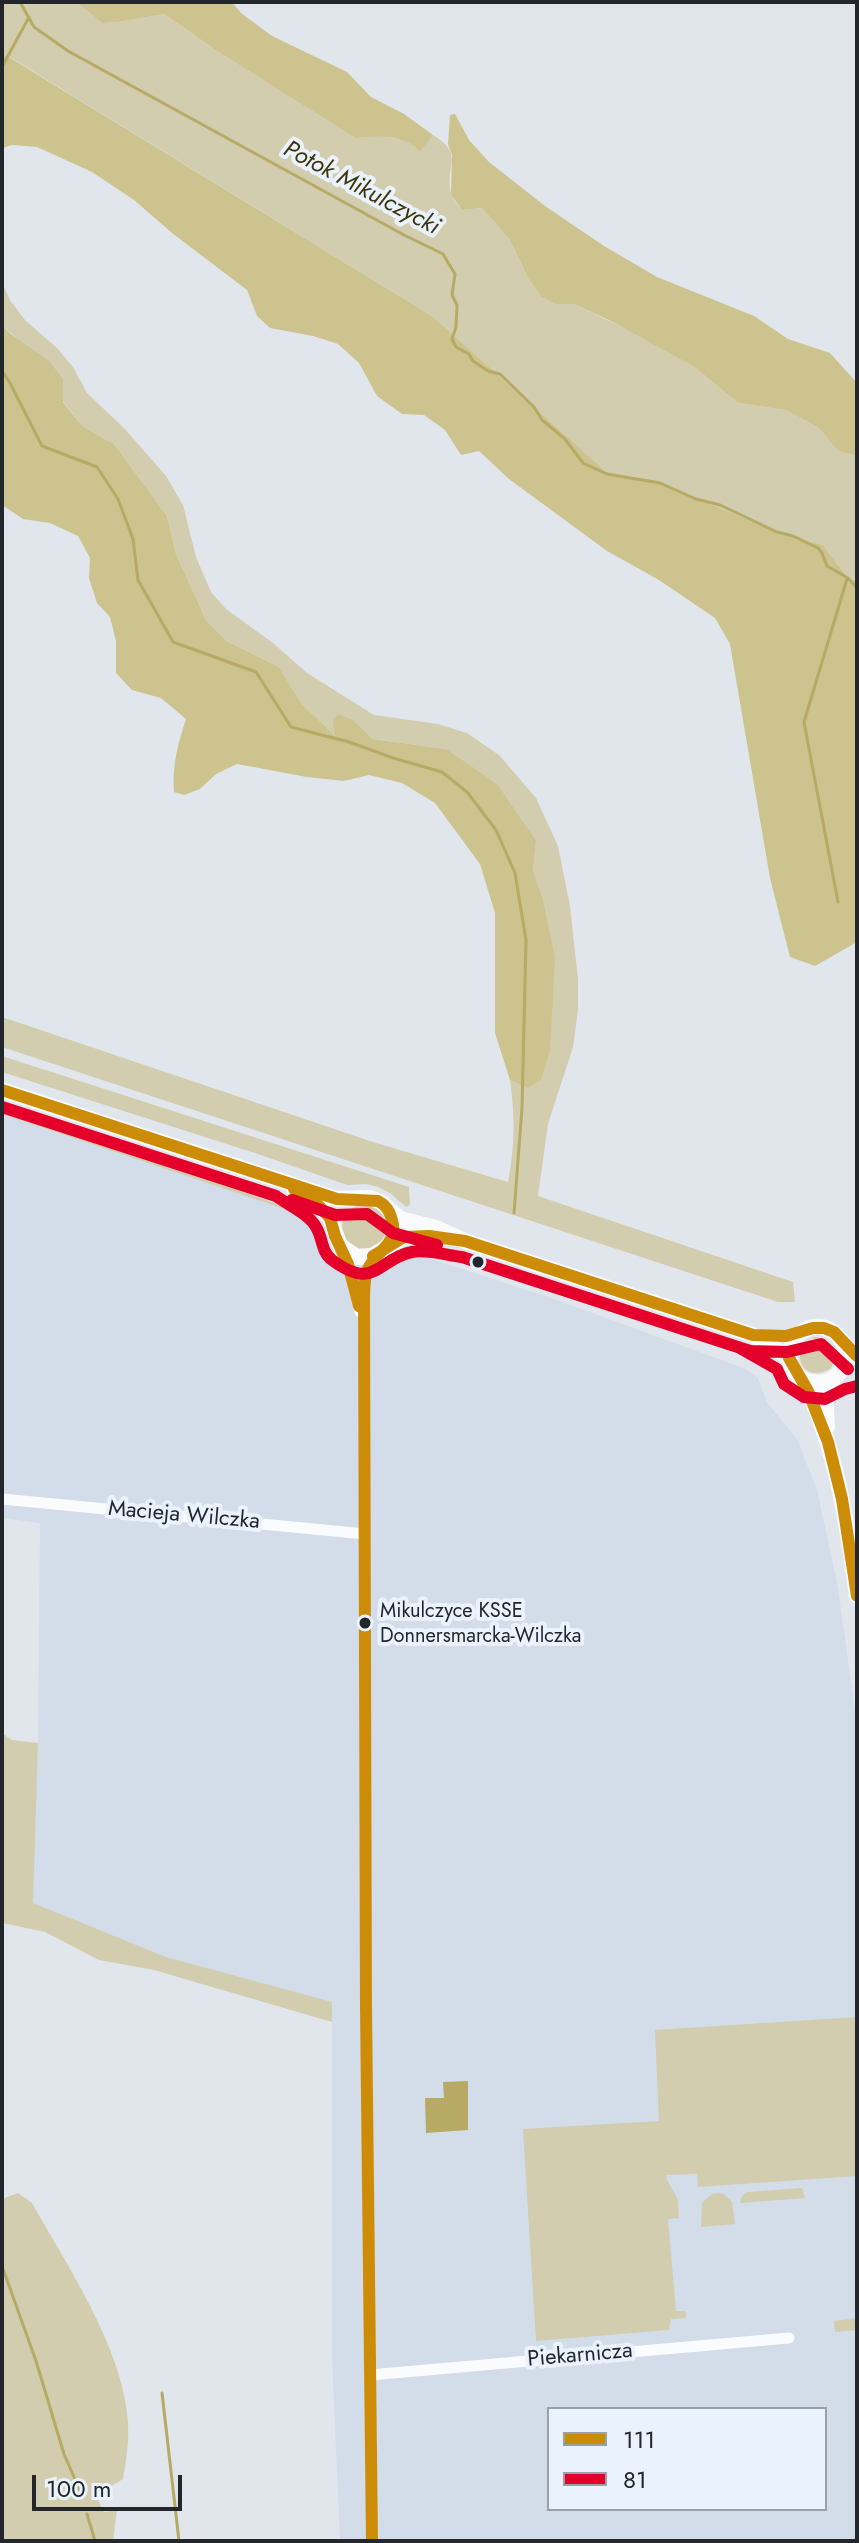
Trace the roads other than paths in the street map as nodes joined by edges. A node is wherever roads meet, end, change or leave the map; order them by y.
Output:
1 (2, 1090) edge
2 (283, 1182) junction
3 (352, 1199) junction
4 (388, 1209) junction
5 (333, 1226) junction
6 (465, 1241) junction
7 (340, 1246) junction
8 (384, 1249) junction
9 (364, 1332) junction
10 (800, 1333) junction
11 (753, 1335) junction
12 (844, 1345) junction
13 (857, 1356) edge
14 (789, 1358) junction
15 (857, 1370) edge
16 (834, 1377) junction
17 (802, 1379) junction
18 (828, 1444) junction
19 (2, 1499) edge
20 (365, 1534) junction
21 (857, 1596) edge
22 (789, 2338) dead end
23 (370, 2375) junction
24 (372, 2541) edge

1 - 2 street
2 - 3 street
2 - 5 street
3 - 4 street
3 - 5 street
4 - 6 street
4 - 8 street
5 - 7 street
6 - 8 street
6 - 11 street
7 - 8 street
7 - 9 street
8 - 9 street
9 - 20 street
10 - 11 street
10 - 12 street
10 - 14 street
11 - 14 street
12 - 13 street
12 - 16 street
14 - 17 street
15 - 16 street
16 - 17 street
16 - 18 street
17 - 18 street
18 - 21 street
19 - 20 street, Macieja Wilczka
20 - 23 street
22 - 23 street, Piekarnicza
23 - 24 street

